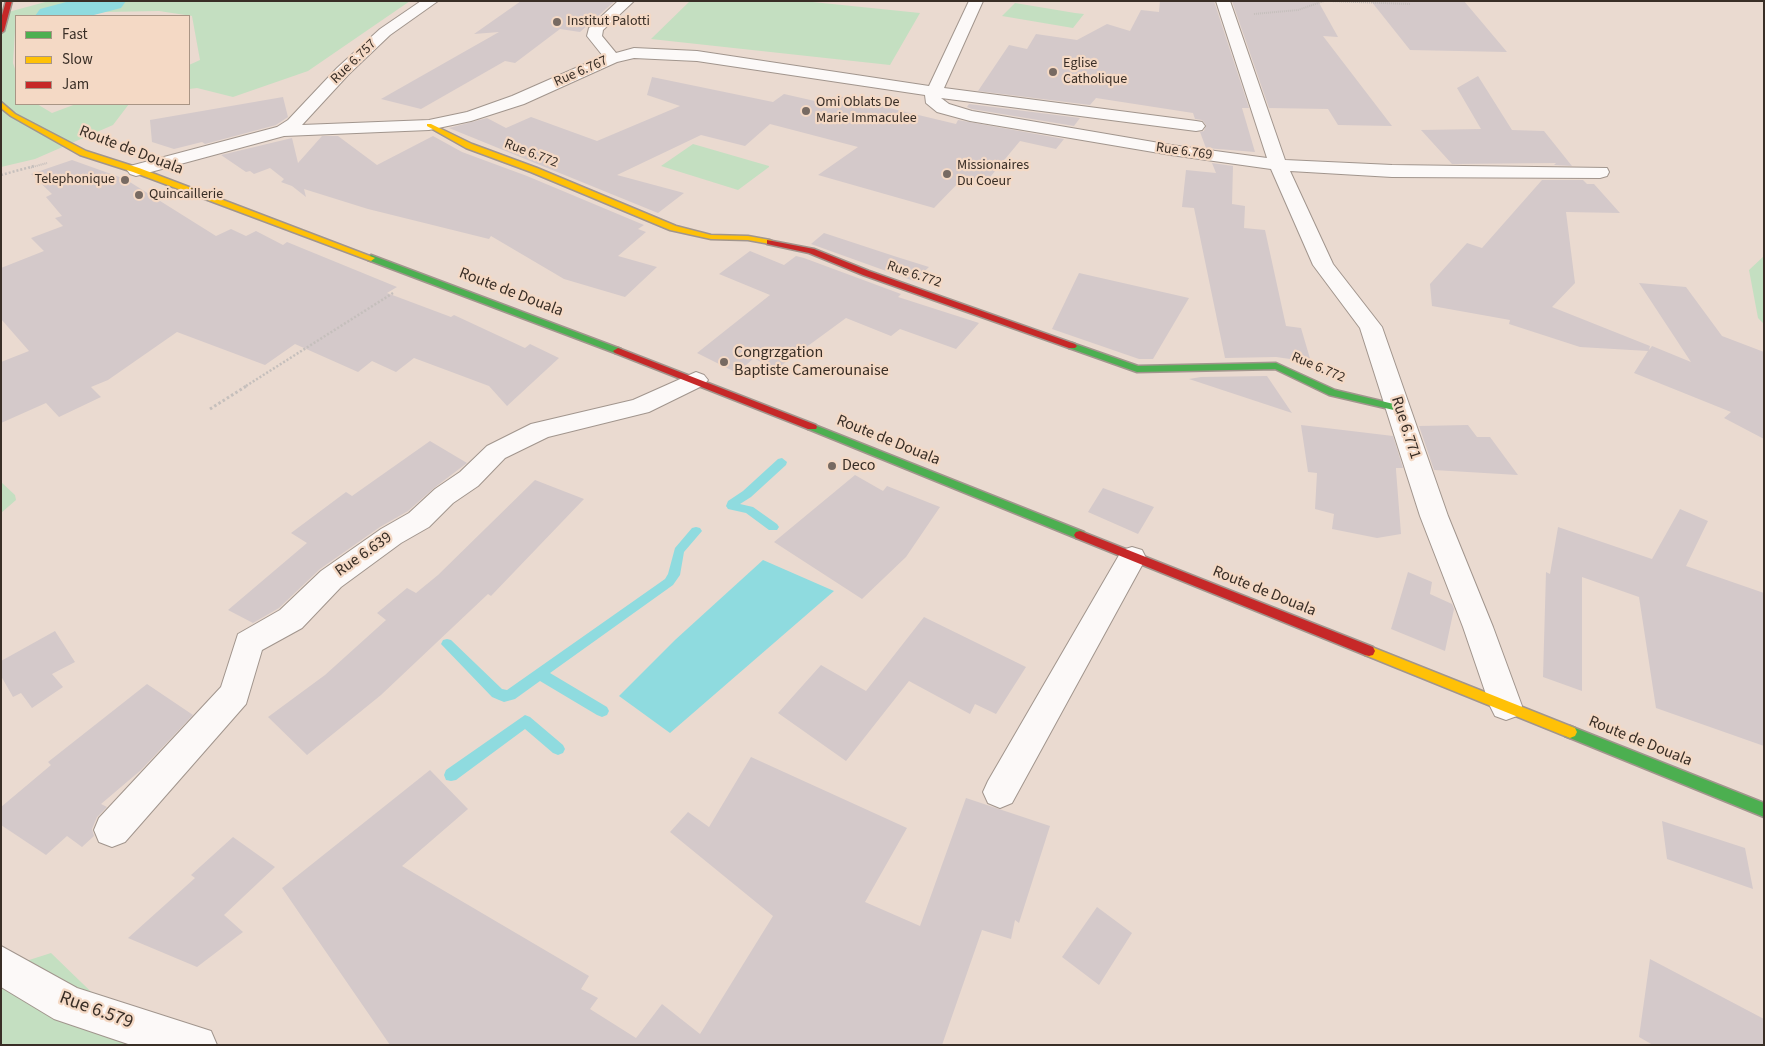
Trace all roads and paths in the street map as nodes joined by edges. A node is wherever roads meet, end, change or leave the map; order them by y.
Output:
1 (9, 1) edge
2 (431, 1) edge
3 (627, 1) edge
4 (976, 1) edge
5 (1324, 1) edge
6 (1329, 1) edge
7 (1410, 4) dead end
8 (1226, 8) edge
9 (3, 22) edge
10 (612, 58) junction
11 (934, 92) junction
12 (1, 104) edge
13 (429, 125) junction
14 (1196, 126) dead end
15 (283, 131) junction
16 (83, 153) junction
17 (1278, 165) junction
18 (136, 170) junction
19 (1600, 172) dead end
20 (1, 175) edge
21 (418, 275) junction
22 (696, 380) junction
23 (1398, 408) junction
24 (210, 410) dead end
25 (1132, 558) junction
26 (1506, 706) junction
27 (1000, 792) dead end
28 (1764, 810) edge
29 (112, 830) dead end
30 (1, 965) edge
31 (197, 1045) edge

1 - 9 main road
2 - 15 street, Rue 6.757
3 - 10 street
4 - 11 street
5 - 8 path
6 - 7 path
8 - 17 street
10 - 11 street, Rue 6.767
10 - 13 street, Rue 6.767
11 - 14 street, Rue 6.767
11 - 17 street, Rue 6.769
12 - 16 main road, Route de Douala
13 - 15 street, Rue 6.767
13 - 23 main road, Rue 6.772
15 - 18 street, Rue 6.767
16 - 18 main road, Route de Douala
16 - 20 path
17 - 19 street
17 - 23 street, Rue 6.771
18 - 21 main road, Route de Douala
21 - 22 main road, Route de Douala
21 - 24 path
22 - 25 main road, Route de Douala
22 - 29 street, Rue 6.639
23 - 26 street, Rue 6.771
25 - 26 main road, Route de Douala
25 - 27 street
26 - 28 main road, Route de Douala
30 - 31 street, Rue 6.579

